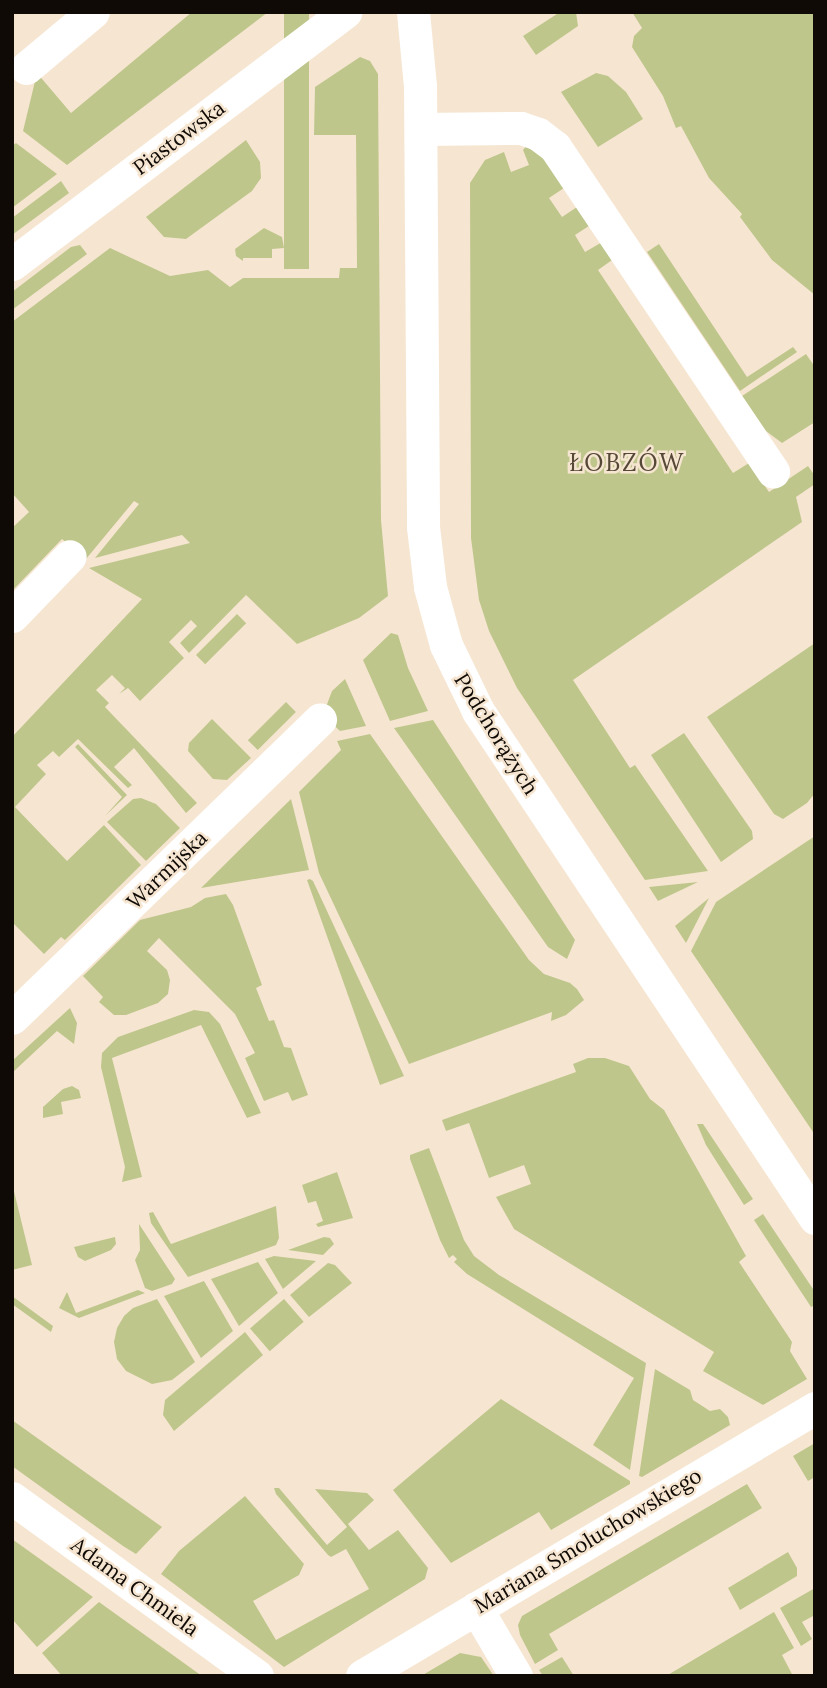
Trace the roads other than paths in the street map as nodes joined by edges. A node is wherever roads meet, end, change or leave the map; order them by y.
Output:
1 (93, 12) edge
2 (345, 12) edge
3 (413, 12) edge
4 (26, 68) dead end
5 (421, 129) junction
6 (12, 264) edge
7 (773, 471) dead end
8 (71, 556) dead end
9 (12, 616) edge
10 (320, 720) dead end
11 (12, 1018) edge
12 (815, 1218) edge
13 (815, 1408) edge
14 (12, 1498) edge
15 (476, 1608) junction
16 (257, 1676) edge
17 (362, 1676) edge
18 (516, 1676) edge

1 - 4 street
2 - 6 street, Piastowska
3 - 5 street, Podchorążych
5 - 7 street
5 - 12 street, Podchorążych
8 - 9 street
10 - 11 street, Warmijska
13 - 15 street, Mariana Smoluchowskiego
14 - 16 street, Adama Chmiela
15 - 17 street, Mariana Smoluchowskiego
15 - 18 street

